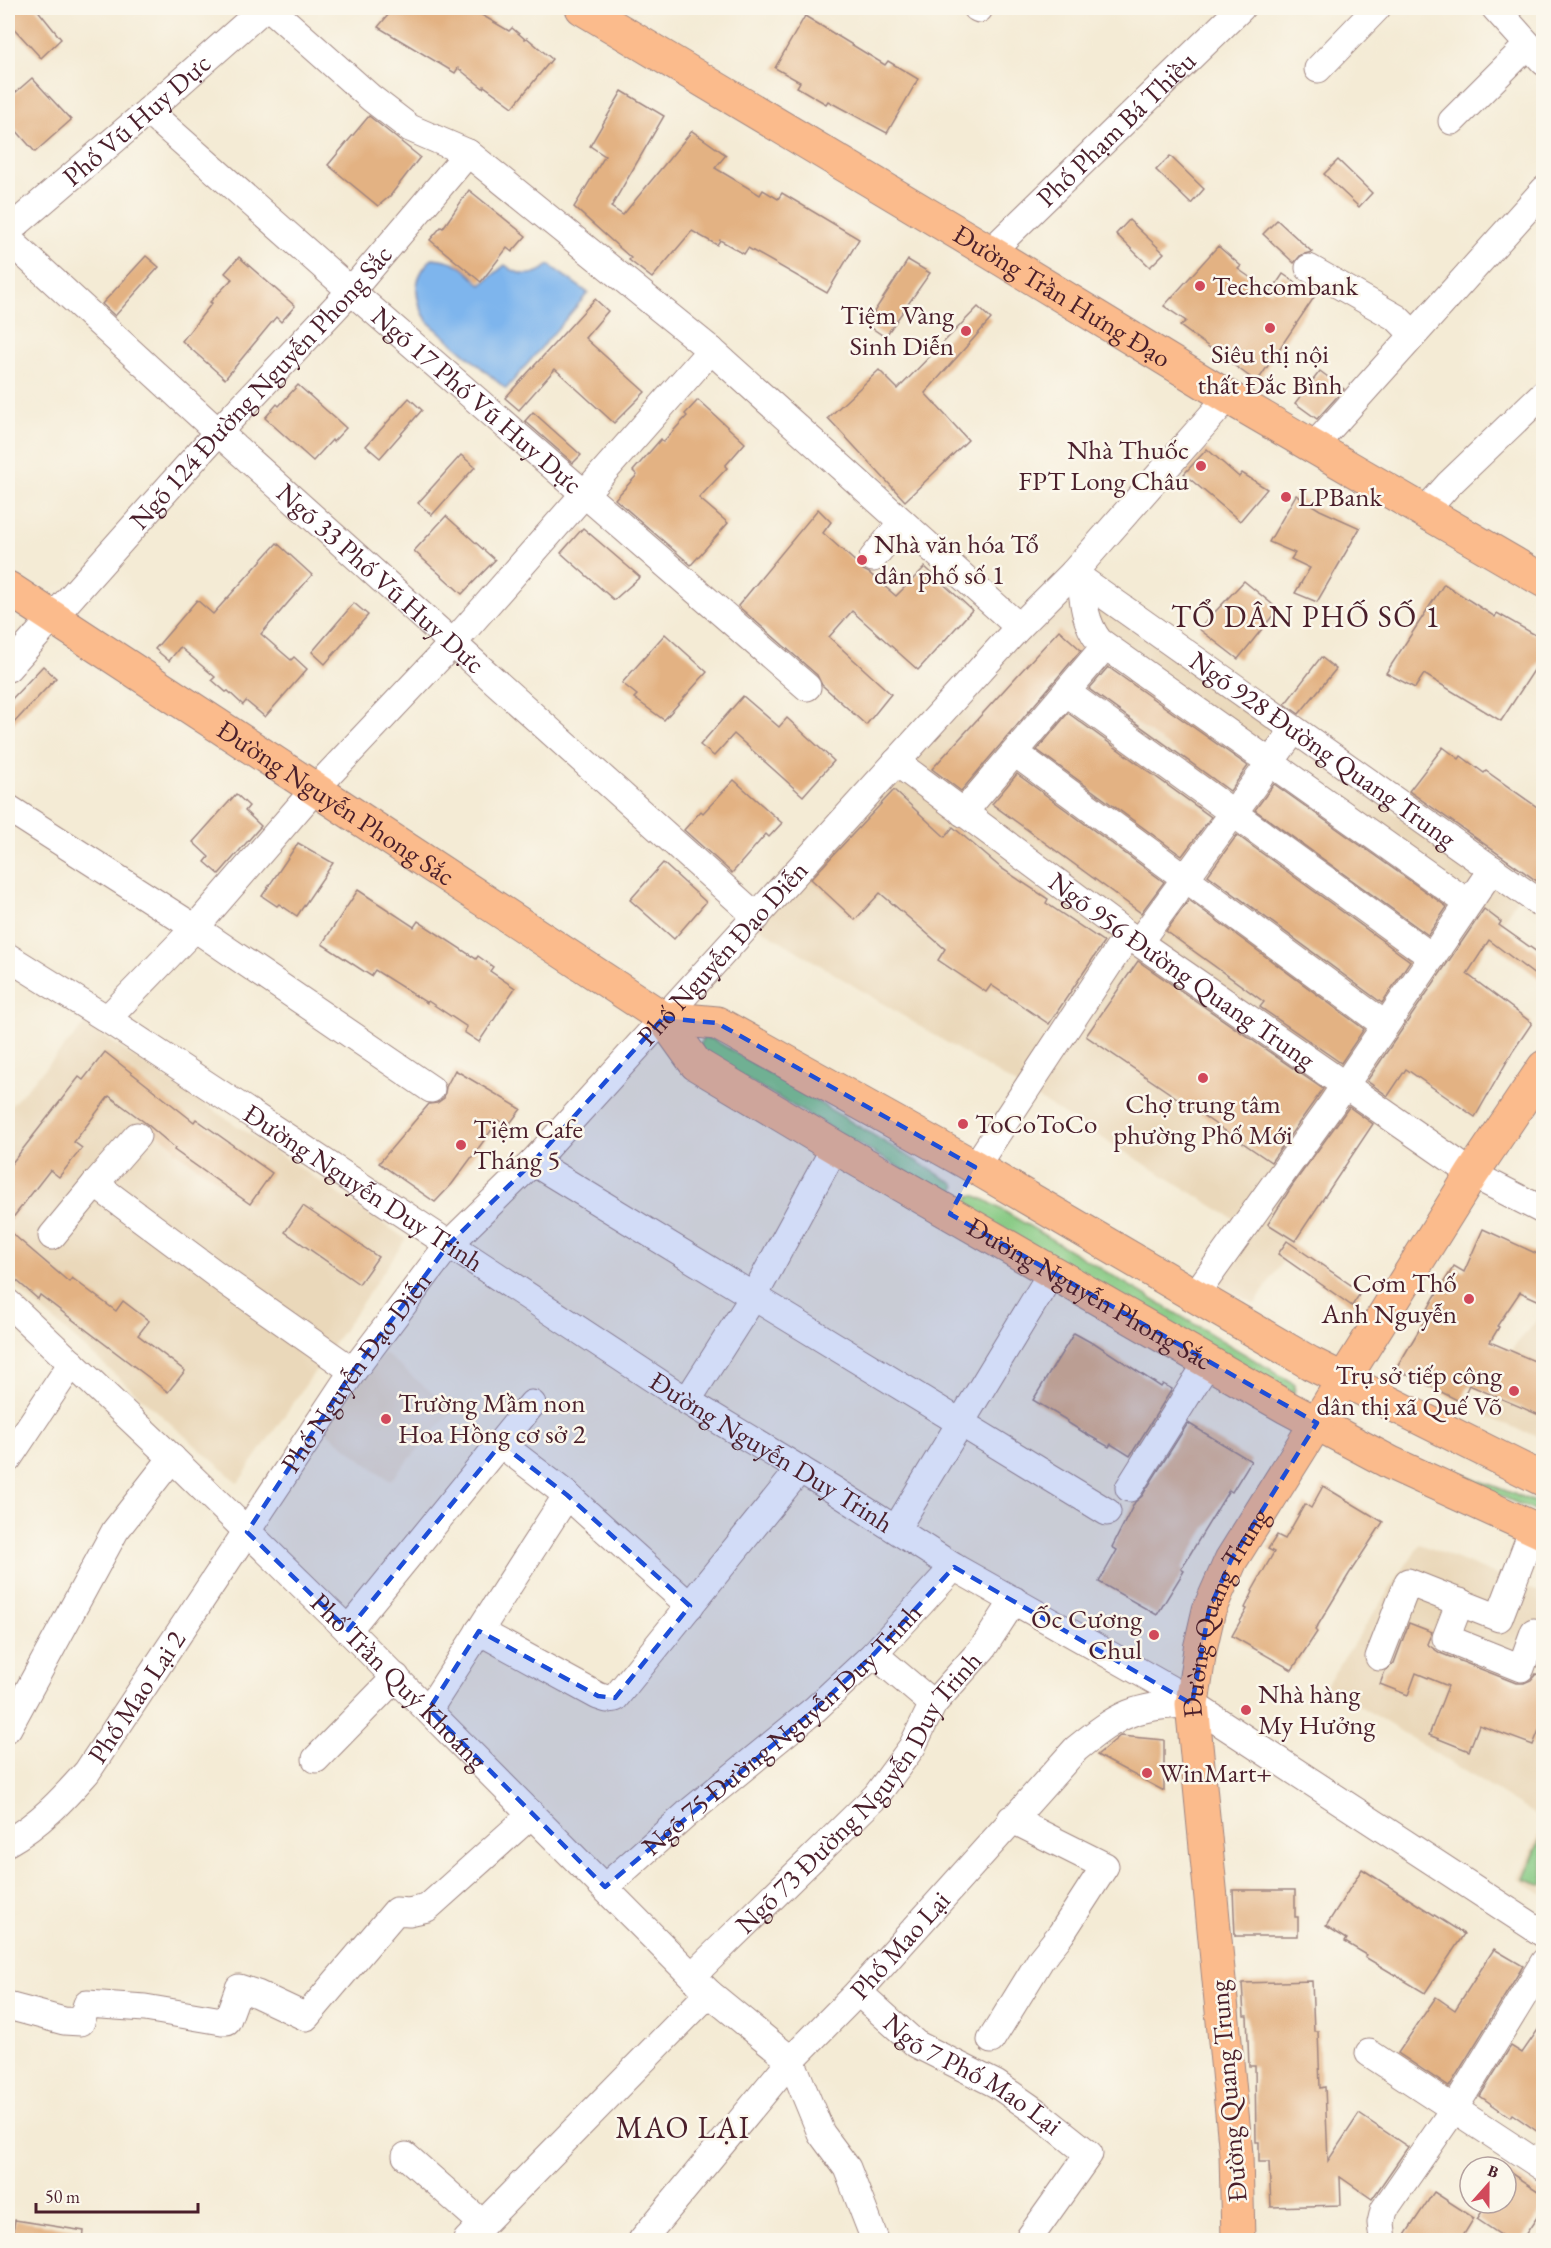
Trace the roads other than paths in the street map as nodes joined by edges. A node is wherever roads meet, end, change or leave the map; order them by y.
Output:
1 (264, 8) edge
2 (270, 8) edge
3 (582, 8) edge
4 (1241, 8) edge
5 (1377, 8) edge
6 (1495, 8) edge
7 (1536, 54) edge
8 (1318, 69) dead end
9 (148, 111) junction
10 (1452, 121) dead end
11 (468, 153) junction
12 (1544, 190) edge
13 (8, 231) edge
14 (8, 238) edge
15 (990, 252) junction
16 (1309, 268) dead end
17 (351, 291) junction
18 (1413, 334) junction
19 (711, 350) junction
20 (1544, 393) edge
21 (1227, 397) junction
22 (218, 432) junction
23 (1313, 447) junction
24 (585, 492) junction
25 (1425, 511) junction
26 (902, 522) junction
27 (873, 558) dead end
28 (1077, 576) junction
29 (1544, 581) edge
30 (8, 588) edge
31 (53, 619) junction
32 (1019, 627) junction
33 (453, 643) junction
34 (1105, 646) junction
35 (8, 668) edge
36 (807, 687) dead end
37 (1066, 692) junction
38 (1294, 730) junction
39 (1015, 753) junction
40 (896, 762) junction
41 (1270, 762) junction
42 (315, 789) junction
43 (8, 808) edge
44 (963, 813) junction
45 (1233, 813) junction
46 (1492, 869) junction
47 (1185, 878) junction
48 (1468, 903) junction
49 (1544, 906) edge
50 (757, 917) junction
51 (195, 928) junction
52 (1133, 939) junction
53 (8, 957) edge
54 (1432, 957) junction
55 (663, 1018) junction
56 (107, 1019) junction
57 (1385, 1025) junction
58 (1544, 1067) edge
59 (1345, 1085) junction
60 (430, 1089) dead end
61 (137, 1136) dead end
62 (835, 1147) junction
63 (533, 1162) junction
64 (975, 1167) junction
65 (1472, 1174) junction
66 (95, 1184) junction
67 (1544, 1211) edge
68 (950, 1214) junction
69 (52, 1236) dead end
70 (449, 1244) junction
71 (1052, 1272) junction
72 (1195, 1295) junction
73 (754, 1296) junction
74 (10, 1313) edge
75 (1208, 1362) junction
76 (72, 1363) junction
77 (353, 1371) junction
78 (1343, 1380) junction
79 (687, 1401) junction
80 (532, 1404) dead end
81 (961, 1423) junction
82 (1317, 1423) junction
83 (501, 1444) junction
84 (172, 1458) junction
85 (8, 1459) edge
86 (800, 1469) junction
87 (1544, 1480) edge
88 (1129, 1488) dead end
89 (567, 1495) junction
90 (1107, 1512) dead end
91 (896, 1529) junction
92 (1538, 1531) edge
93 (247, 1532) junction
94 (954, 1567) junction
95 (1014, 1600) junction
96 (1460, 1602) junction
97 (690, 1606) junction
98 (1499, 1618) junction
99 (348, 1630) junction
100 (479, 1631) junction
101 (1539, 1634) edge
102 (1485, 1653) junction
103 (874, 1654) junction
104 (1379, 1657) dead end
105 (396, 1677) junction
106 (933, 1704) junction
107 (1192, 1704) junction
108 (429, 1709) junction
109 (8, 1728) edge
110 (316, 1759) dead end
111 (532, 1814) junction
112 (1011, 1819) junction
113 (8, 1842) edge
114 (605, 1887) junction
115 (1544, 1934) edge
116 (1544, 1962) edge
117 (701, 1984) junction
118 (858, 1992) junction
119 (8, 2006) edge
120 (991, 2040) dead end
121 (1368, 2053) dead end
122 (791, 2060) junction
123 (1455, 2109) junction
124 (406, 2156) dead end
125 (1544, 2168) edge
126 (475, 2232) edge
127 (642, 2241) edge
128 (875, 2241) edge
129 (1028, 2241) edge
130 (1238, 2241) edge
131 (1383, 2241) edge

1 - 9 street, Phố Vũ Huy Dực
2 - 11 street
3 - 15 main road, Đường Trần Hưng Đạo
4 - 15 street, Phố Phạm Bá Thiều
5 - 8 street
6 - 7 street
7 - 10 street
9 - 13 street, Phố Vũ Huy Dực
9 - 17 street, Ngõ 17 Phố Vũ Huy Dực
11 - 17 street, Ngõ 124 Đường Nguyễn Phong Sắc
11 - 19 street
12 - 18 street
14 - 22 street, Ngõ 33 Phố Vũ Huy Dực
15 - 21 main road, Đường Trần Hưng Đạo
16 - 18 street
17 - 22 street, Ngõ 124 Đường Nguyễn Phong Sắc
17 - 24 street, Ngõ 17 Phố Vũ Huy Dực
18 - 23 street
19 - 24 street
19 - 26 street
20 - 25 street
21 - 23 main road, Đường Trần Hưng Đạo
21 - 28 street, Phố Nguyễn Đạo Diễn
22 - 31 street, Ngõ 124 Đường Nguyễn Phong Sắc
22 - 33 street, Ngõ 33 Phố Vũ Huy Dực
23 - 25 main road, Đường Trần Hưng Đạo
24 - 33 street
24 - 36 street, Ngõ 17 Phố Vũ Huy Dực
25 - 29 main road, Đường Trần Hưng Đạo
26 - 27 street
26 - 32 street
28 - 32 street, Phố Nguyễn Đạo Diễn
28 - 34 street
28 - 38 street, Ngõ 928 Đường Quang Trung
30 - 31 main road, Đường Nguyễn Phong Sắc
31 - 35 street, Ngõ 124 Đường Nguyễn Phong Sắc
31 - 42 main road, Đường Nguyễn Phong Sắc
32 - 40 street, Phố Nguyễn Đạo Diễn
33 - 42 street
33 - 50 street, Ngõ 33 Phố Vũ Huy Dực
34 - 37 street
34 - 41 street
37 - 39 street
37 - 45 street
38 - 41 street
38 - 46 street, Ngõ 928 Đường Quang Trung
39 - 44 street
39 - 47 street
40 - 44 street, Ngõ 956 Đường Quang Trung
40 - 50 street, Phố Nguyễn Đạo Diễn
41 - 45 street
41 - 48 street
42 - 51 street
42 - 55 main road, Đường Nguyễn Phong Sắc
43 - 51 street
44 - 52 street, Ngõ 956 Đường Quang Trung
45 - 47 street
45 - 54 street
46 - 48 street
46 - 49 street, Ngõ 928 Đường Quang Trung
47 - 52 street
47 - 57 street
48 - 54 street
50 - 55 street, Phố Nguyễn Đạo Diễn
51 - 56 street
51 - 60 street
52 - 59 street, Ngõ 956 Đường Quang Trung
52 - 64 street
53 - 56 street, Đường Nguyễn Duy Trinh
54 - 57 street
55 - 62 main road, Đường Nguyễn Phong Sắc
55 - 63 street, Phố Nguyễn Đạo Diễn
55 - 64 main road, Đường Nguyễn Phong Sắc
56 - 70 street, Đường Nguyễn Duy Trinh
57 - 59 street
58 - 65 main road, Đường Quang Trung
59 - 65 street, Ngõ 956 Đường Quang Trung
59 - 72 street
61 - 66 street
62 - 68 main road, Đường Nguyễn Phong Sắc
62 - 73 street
63 - 70 street, Phố Nguyễn Đạo Diễn
63 - 73 street
64 - 68 main road
64 - 72 main road, Đường Nguyễn Phong Sắc
65 - 67 street, Ngõ 956 Đường Quang Trung
65 - 78 main road, Đường Quang Trung
66 - 69 street
66 - 77 street
68 - 71 main road, Đường Nguyễn Phong Sắc
70 - 77 street, Phố Nguyễn Đạo Diễn
70 - 79 street, Đường Nguyễn Duy Trinh
71 - 75 main road, Đường Nguyễn Phong Sắc
71 - 81 street
72 - 78 main road, Đường Nguyễn Phong Sắc
73 - 79 street
73 - 81 street
74 - 76 street, Phố Trần Quý Khoáng
75 - 82 main road, Đường Nguyễn Phong Sắc
75 - 88 street
76 - 84 street, Phố Trần Quý Khoáng
76 - 85 street
77 - 93 street, Phố Nguyễn Đạo Diễn
78 - 82 main road, Đường Quang Trung
78 - 87 main road, Đường Nguyễn Phong Sắc
79 - 86 street, Đường Nguyễn Duy Trinh
80 - 83 street
81 - 90 street
81 - 91 street
82 - 92 main road, Đường Nguyễn Phong Sắc
82 - 107 main road, Đường Quang Trung
83 - 89 street
83 - 99 street
84 - 93 street, Phố Trần Quý Khoáng
84 - 109 street
86 - 91 street, Đường Nguyễn Duy Trinh
86 - 97 street
89 - 97 street
89 - 100 street
91 - 94 street, Đường Nguyễn Duy Trinh
92 - 98 street
93 - 99 street, Phố Trần Quý Khoáng
93 - 113 street, Phố Mao Lại 2
94 - 95 street, Đường Nguyễn Duy Trinh
94 - 103 street, Ngõ 75 Đường Nguyễn Duy Trinh
95 - 106 street, Ngõ 73 Đường Nguyễn Duy Trinh
95 - 107 street, Đường Nguyễn Duy Trinh
96 - 98 street
96 - 102 street
96 - 104 street
97 - 100 street
98 - 101 street
98 - 102 street
99 - 105 street, Phố Trần Quý Khoáng
100 - 108 street
101 - 102 street
103 - 106 street
103 - 114 street, Ngõ 75 Đường Nguyễn Duy Trinh
105 - 108 street, Phố Trần Quý Khoáng
105 - 110 street
106 - 117 street, Ngõ 73 Đường Nguyễn Duy Trinh
107 - 112 street, Phố Mao Lại
107 - 115 street, Đường Nguyễn Duy Trinh
107 - 130 main road, Đường Quang Trung
108 - 111 street, Phố Trần Quý Khoáng
111 - 114 street, Phố Trần Quý Khoáng
111 - 119 street
112 - 118 street, Phố Mao Lại
112 - 120 street
114 - 117 street, Phố Trần Quý Khoáng
116 - 123 street
117 - 122 street, Phố Trần Quý Khoáng
117 - 126 street, Ngõ 73 Đường Nguyễn Duy Trinh
118 - 122 street, Phố Mao Lại
118 - 129 street, Ngõ 7 Phố Mao Lại
121 - 123 street
122 - 127 street, Phố Mao Lại
122 - 128 street
123 - 125 street
123 - 131 street
124 - 126 street

